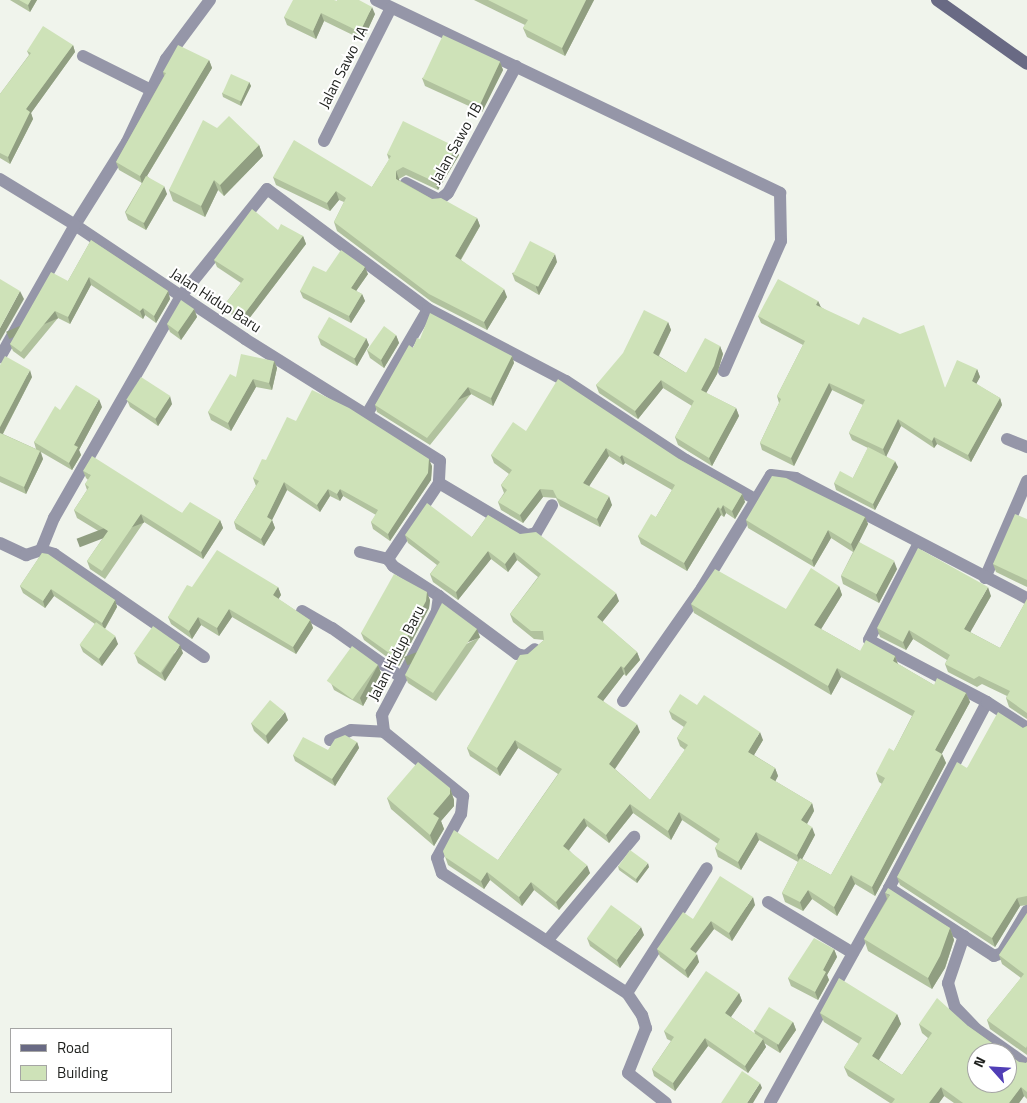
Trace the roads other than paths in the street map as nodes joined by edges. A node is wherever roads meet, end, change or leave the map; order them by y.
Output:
1 (210, 0) edge
2 (376, 0) edge
3 (937, 0) edge
4 (391, 8) junction
5 (83, 56) dead end
6 (1027, 64) edge
7 (516, 66) junction
8 (153, 91) junction
9 (324, 142) dead end
10 (0, 179) edge
11 (406, 183) edge
12 (73, 230) junction
13 (181, 296) junction
14 (428, 309) junction
15 (0, 357) edge
16 (724, 370) dead end
17 (367, 414) junction
18 (1008, 439) dead end
19 (1027, 447) edge
20 (1027, 481) edge
21 (439, 483) junction
22 (755, 498) junction
23 (552, 505) dead end
24 (0, 543) edge
25 (919, 543) junction
26 (41, 550) junction
27 (360, 552) dead end
28 (388, 559) junction
29 (985, 578) junction
30 (439, 596) junction
31 (1027, 598) edge
32 (302, 611) dead end
33 (540, 645) edge
34 (204, 657) dead end
35 (401, 677) junction
36 (622, 701) dead end
37 (987, 702) junction
38 (1027, 728) edge
39 (384, 732) junction
40 (330, 740) dead end
41 (634, 837) dead end
42 (707, 868) dead end
43 (889, 888) junction
44 (768, 902) dead end
45 (1027, 911) edge
46 (964, 936) junction
47 (547, 941) junction
48 (853, 953) junction
49 (627, 993) junction
50 (1027, 1064) edge
51 (666, 1103) edge
52 (770, 1103) edge

1 - 8 street
2 - 4 street
3 - 6 street
4 - 7 street
4 - 9 street, Jalan Sawo 1A
5 - 8 street
7 - 11 street, Jalan Sawo 1B
7 - 16 street
8 - 12 street
10 - 12 street, Jalan Hidup Baru
12 - 13 street, Jalan Hidup Baru
12 - 15 street
13 - 14 street
13 - 17 street, Jalan Hidup Baru
13 - 26 street
14 - 17 street
14 - 22 street
17 - 21 street, Jalan Hidup Baru
18 - 19 street
20 - 29 street
21 - 23 street
21 - 28 street
22 - 25 street
22 - 36 street
24 - 26 street
25 - 29 street
25 - 37 street
26 - 34 street
27 - 28 street
28 - 30 street, Jalan Hidup Baru
29 - 31 street
30 - 33 street
30 - 35 street, Jalan Hidup Baru
32 - 35 street
35 - 39 street, Jalan Hidup Baru
37 - 38 street
37 - 43 street
39 - 40 street
39 - 47 street
41 - 47 street
42 - 49 street
43 - 46 street
43 - 48 street
44 - 48 street
45 - 46 street
46 - 50 street
47 - 49 street
48 - 52 street
49 - 51 street

